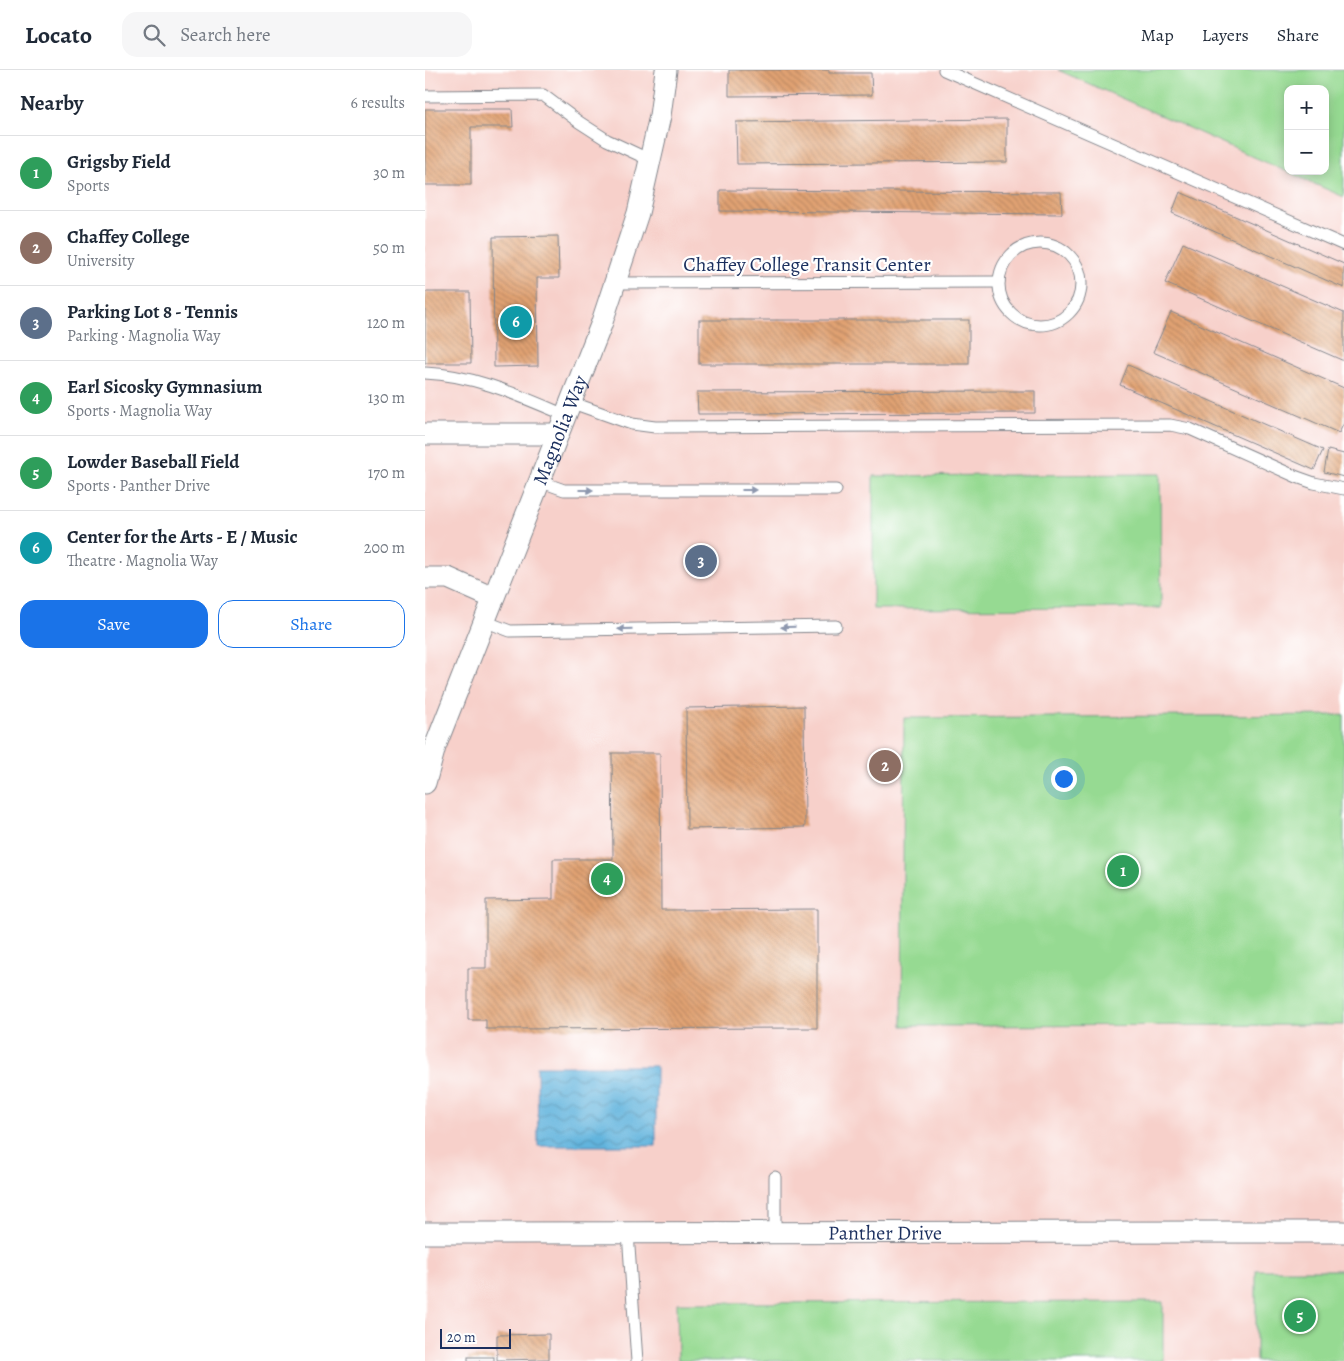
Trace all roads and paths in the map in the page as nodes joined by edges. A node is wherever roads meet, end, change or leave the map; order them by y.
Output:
1 (666, 70) edge
2 (944, 70) edge
3 (425, 96) edge
4 (650, 160) junction
5 (1344, 245) edge
6 (999, 282) junction
7 (615, 283) junction
8 (425, 373) edge
9 (565, 417) junction
10 (425, 434) edge
11 (539, 481) junction
12 (1344, 489) edge
13 (836, 490) dead end
14 (425, 578) edge
15 (493, 598) junction
16 (484, 621) junction
17 (836, 626) dead end
18 (425, 784) edge
19 (775, 1178) dead end
20 (1344, 1232) edge
21 (425, 1233) edge
22 (628, 1233) junction
23 (775, 1233) junction
24 (637, 1361) edge

1 - 4 street, Magnolia Way
2 - 5 lane
3 - 4 lane
4 - 7 street, Magnolia Way
6 - 6 lane
6 - 7 lane, Chaffey College Transit Center
7 - 9 street, Magnolia Way
8 - 9 lane
9 - 10 street
9 - 11 street, Magnolia Way
9 - 12 lane
11 -> 13 lane
11 - 15 street, Magnolia Way
14 - 15 street
15 - 16 street, Magnolia Way
17 -> 16 lane
16 - 18 street, Magnolia Way
19 - 23 lane
20 - 23 street, Panther Drive
21 - 22 street, Panther Drive
22 - 23 street, Panther Drive
22 - 24 lane

